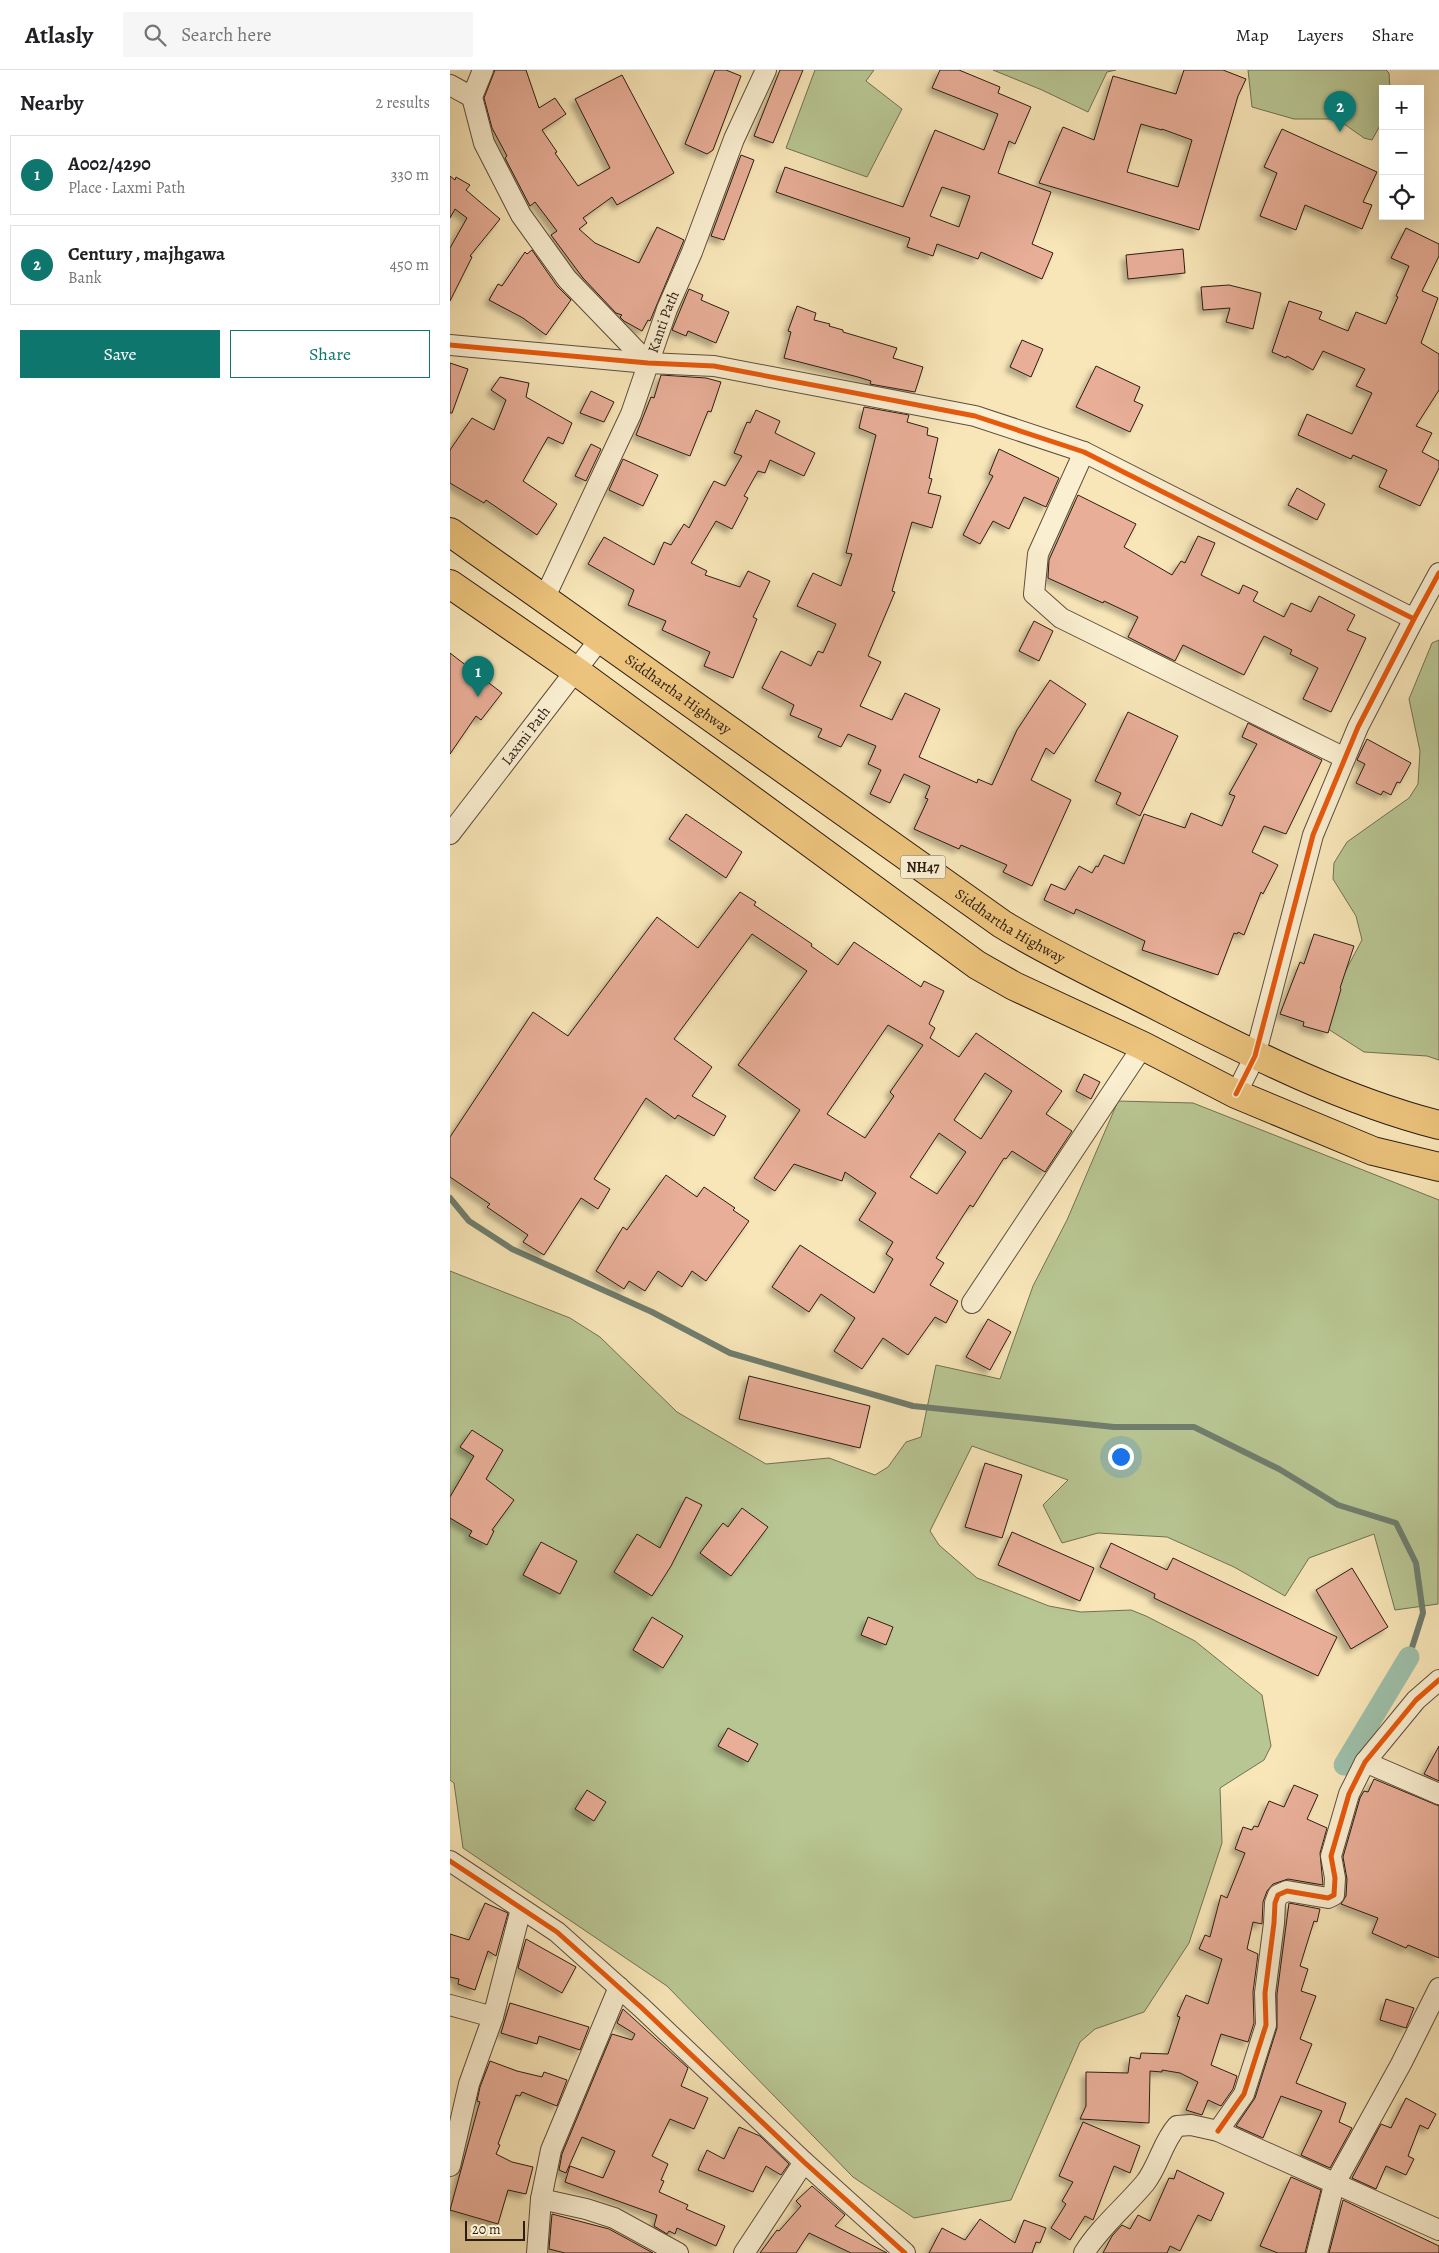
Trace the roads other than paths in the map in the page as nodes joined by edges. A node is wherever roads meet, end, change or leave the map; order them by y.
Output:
1 (483, 70) edge
2 (766, 70) edge
3 (450, 86) edge
4 (472, 97) junction
5 (450, 345) edge
6 (648, 363) junction
7 (1084, 452) junction
8 (450, 532) edge
9 (1439, 573) edge
10 (450, 584) edge
11 (544, 599) junction
12 (1414, 619) junction
13 (600, 639) junction
14 (576, 671) junction
15 (1345, 758) junction
16 (450, 834) edge
17 (1143, 1046) junction
18 (1255, 1056) junction
19 (1236, 1094) junction
20 (1439, 1124) edge
21 (1439, 1167) edge
22 (972, 1303) dead end
23 (1439, 1680) edge
24 (1365, 1762) junction
25 (1439, 1794) edge
26 (450, 1861) edge
27 (522, 1909) junction
28 (619, 1987) junction
29 (1439, 1988) edge
30 (450, 2005) edge
31 (493, 2017) junction
32 (1218, 2132) junction
33 (804, 2162) junction
34 (450, 2166) edge
35 (1334, 2185) junction
36 (541, 2199) junction
37 (1439, 2230) edge
38 (537, 2253) edge
39 (678, 2253) edge
40 (744, 2253) edge
41 (905, 2253) edge
42 (1084, 2253) edge
43 (1317, 2253) edge

1 - 4 street
2 - 6 street, Kanti Path
3 - 4 street
4 - 6 street
5 - 6 street
6 - 7 street
6 - 11 street, Kanti Path
7 - 12 street
7 - 15 street
8 - 11 highway, Siddhartha Highway / NH47
9 - 12 street
10 - 14 highway
11 - 13 highway, Siddhartha Highway / NH47
12 - 15 street
13 - 14 street, Laxmi Path
13 - 18 highway, Siddhartha Highway / NH47
14 - 16 street, Laxmi Path
14 - 17 highway
15 - 18 street
17 - 19 highway
17 - 22 street
18 - 19 street
18 - 20 highway, Siddhartha Highway / NH47
19 - 21 highway
23 - 24 street
24 - 25 street
24 - 32 street
26 - 27 street
27 - 28 street
27 - 31 street
28 - 33 street
28 - 36 street
29 - 35 street
30 - 31 street
31 - 34 street
32 - 35 street
32 - 42 street
33 - 40 street
33 - 41 street
35 - 37 street
35 - 43 street
36 - 38 street
36 - 39 street

